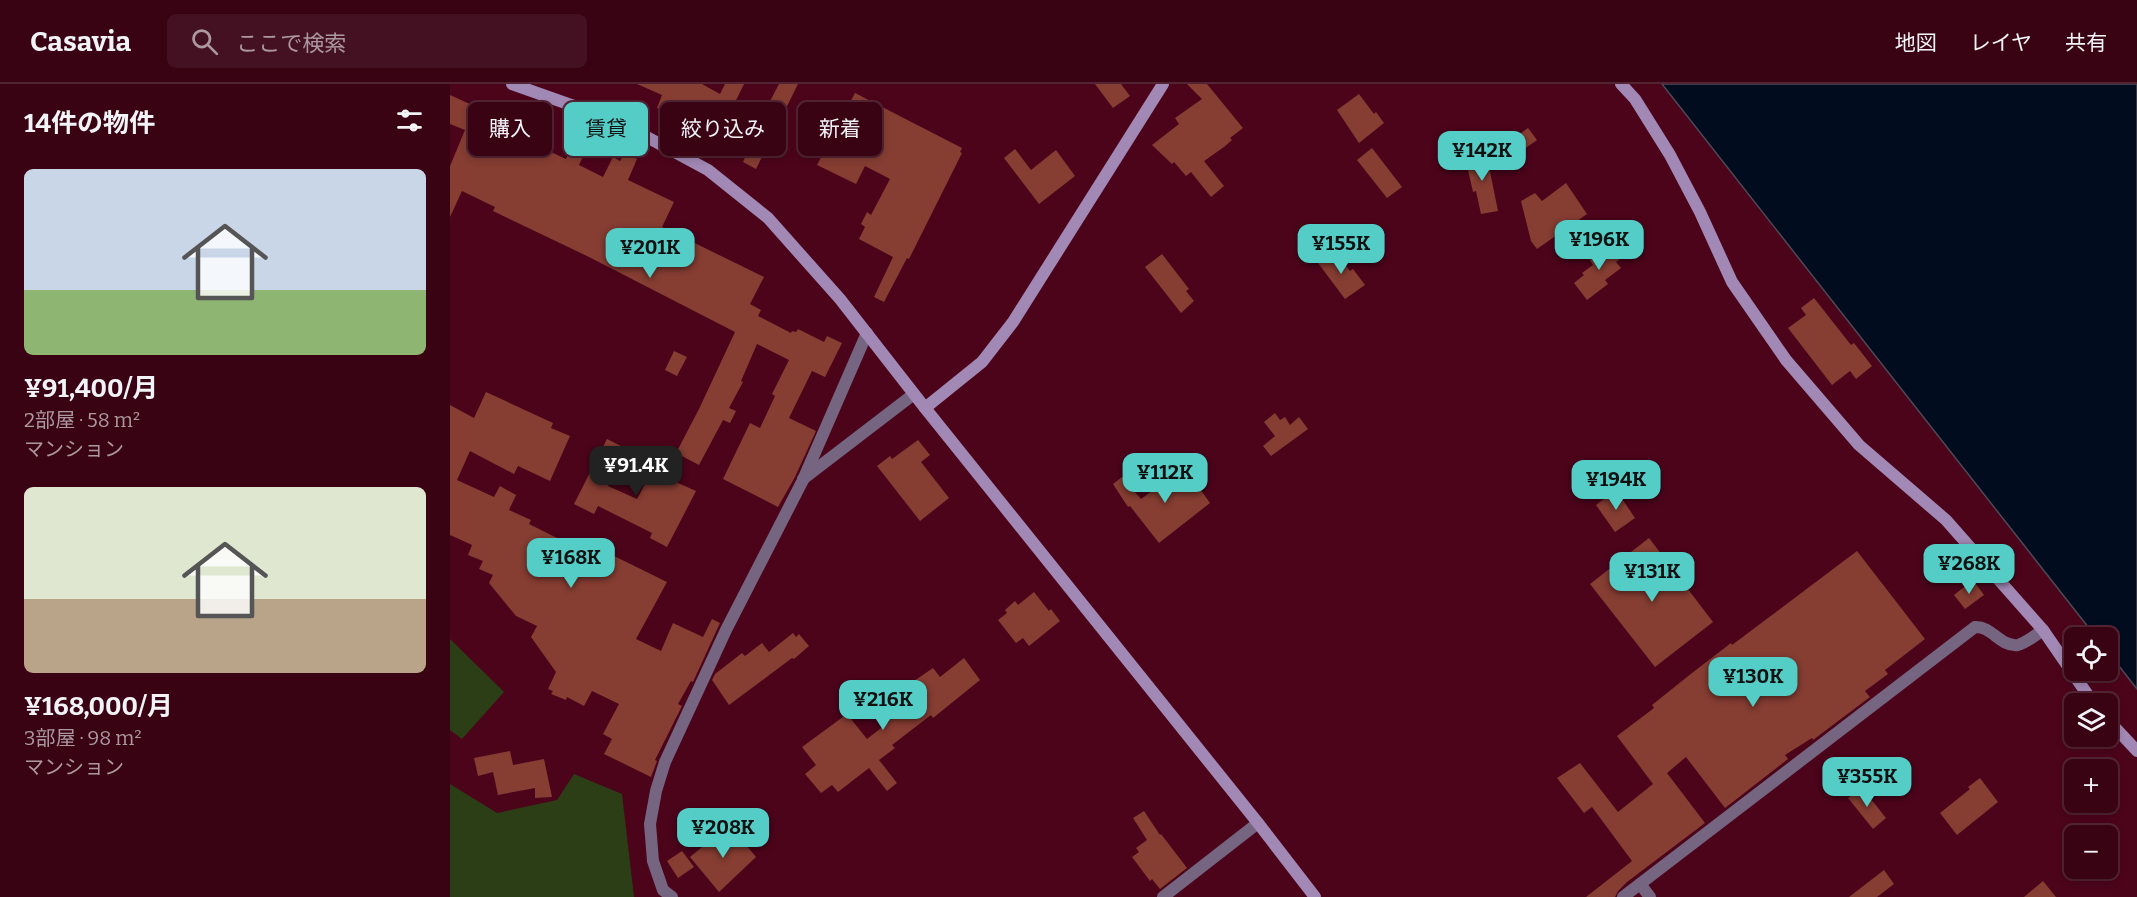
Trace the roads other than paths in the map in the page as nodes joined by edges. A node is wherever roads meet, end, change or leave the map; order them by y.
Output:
1 (512, 84) edge
2 (1163, 84) edge
3 (1621, 84) edge
4 (867, 333) junction
5 (914, 394) junction
6 (925, 408) junction
7 (802, 480) junction
8 (2043, 630) junction
9 (2086, 693) edge
10 (2118, 731) edge
11 (2137, 751) edge
12 (1258, 823) junction
13 (1640, 884) junction
14 (672, 897) edge
15 (1163, 897) edge
16 (1315, 897) edge
17 (1623, 897) edge
18 (1650, 897) edge

1 - 4 street
2 - 6 street
3 - 8 street
4 - 5 street
4 - 7 street
5 - 6 street
5 - 7 street
6 - 12 street
7 - 14 street
8 - 9 street
8 - 13 street
10 - 11 street
12 - 15 street
12 - 16 street
13 - 17 street
13 - 18 street

